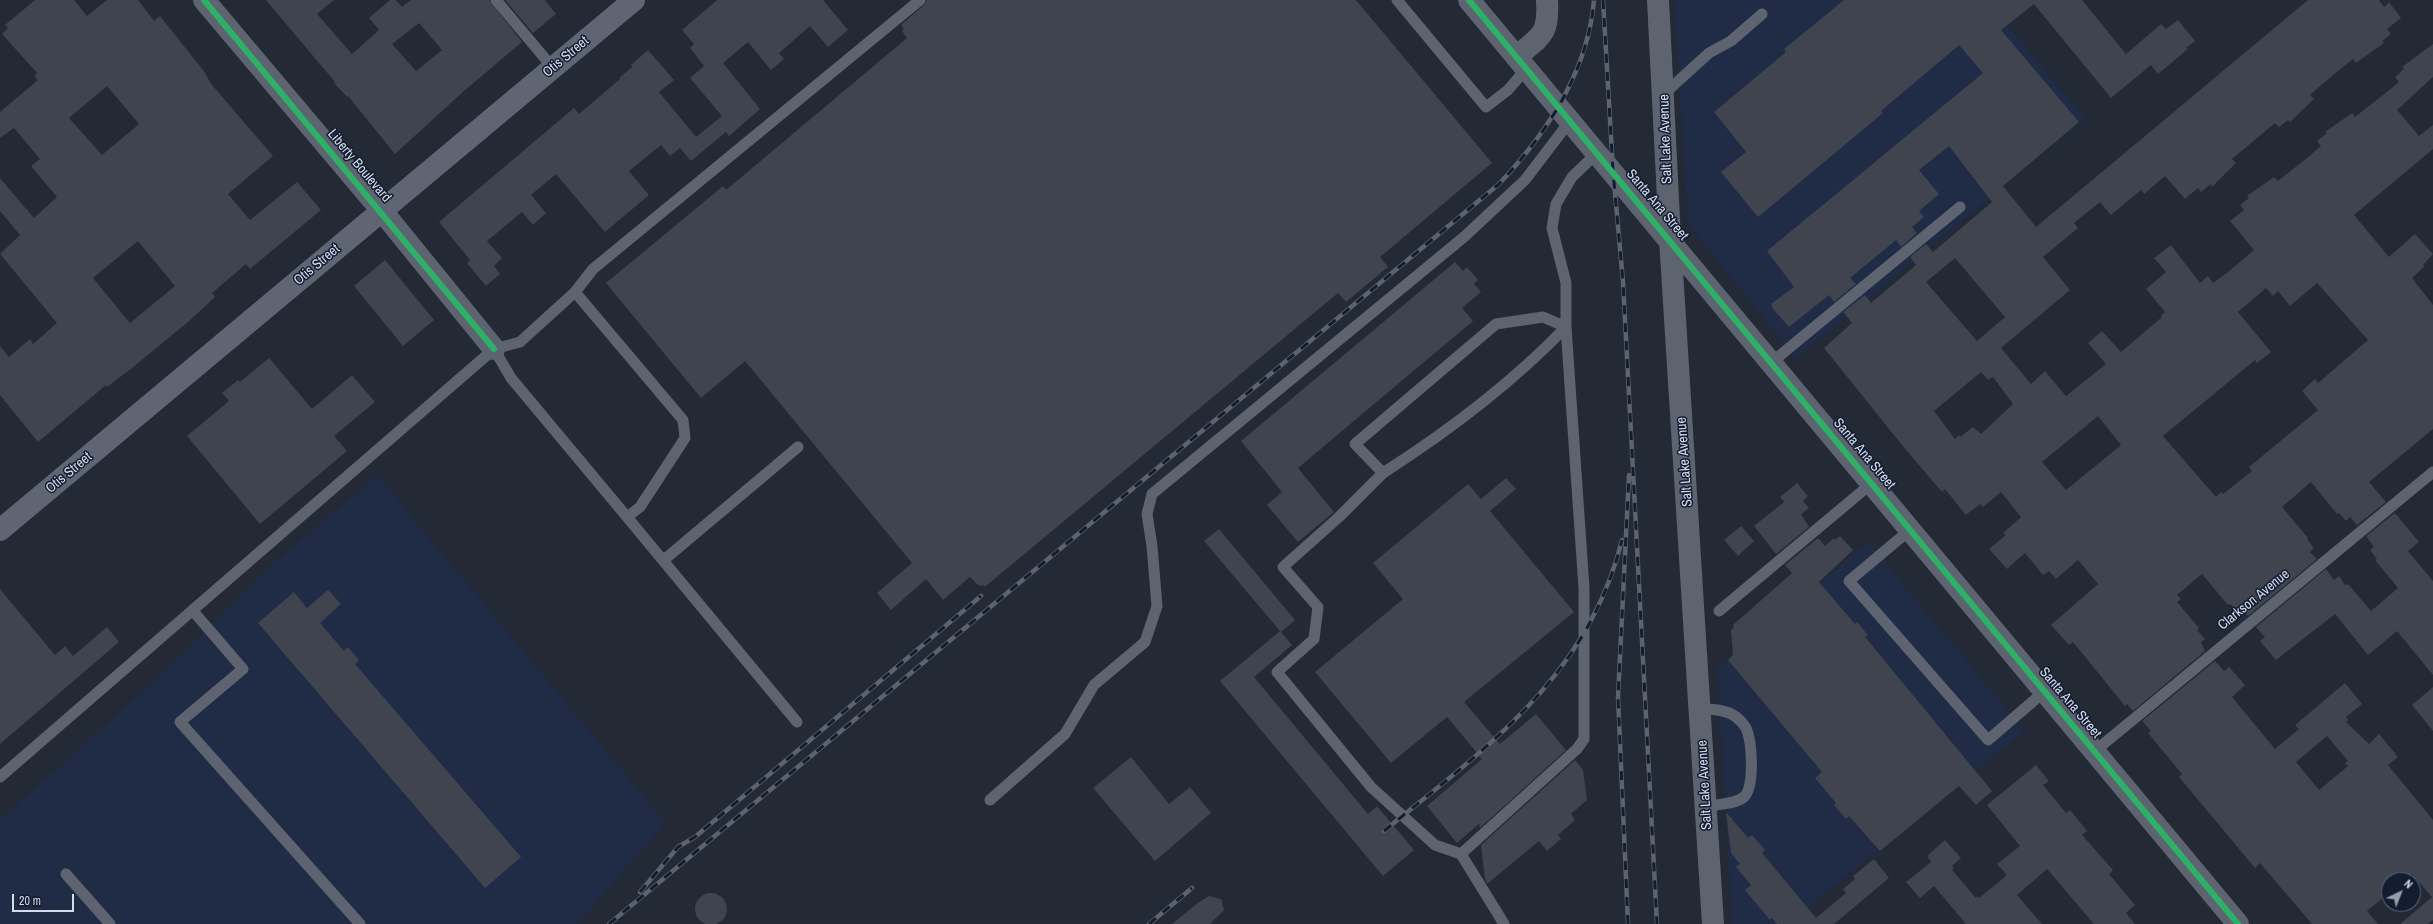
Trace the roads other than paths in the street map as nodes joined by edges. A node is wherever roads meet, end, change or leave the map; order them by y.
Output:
1 (204, 0) edge
2 (496, 0) edge
3 (634, 0) edge
4 (920, 0) edge
5 (1397, 0) edge
6 (1469, 0) edge
7 (1547, 0) edge
8 (1658, 0) edge
9 (1762, 14) dead end
10 (1521, 63) junction
11 (553, 68) junction
12 (1664, 94) junction
13 (1570, 121) junction
14 (1597, 153) junction
15 (1960, 207) dead end
16 (382, 211) junction
17 (1670, 239) junction
18 (575, 292) junction
19 (1566, 327) junction
20 (494, 349) junction
21 (1772, 362) junction
22 (798, 447) dead end
23 (2433, 472) edge
24 (1383, 473) junction
25 (1872, 483) junction
26 (627, 517) junction
27 (1911, 529) junction
28 (0, 530) edge
29 (665, 560) junction
30 (193, 611) junction
31 (1719, 611) dead end
32 (2045, 691) junction
33 (1700, 708) junction
34 (797, 722) dead end
35 (2095, 751) junction
36 (0, 777) edge
37 (990, 800) dead end
38 (1706, 807) junction
39 (1461, 854) junction
40 (66, 874) dead end
41 (110, 924) edge
42 (360, 924) edge
43 (1504, 924) edge
44 (1713, 924) edge
45 (2238, 924) edge

1 - 16 street, Liberty Boulevard
2 - 11 lane
3 - 11 main road, Otis Street
4 - 18 lane
5 - 10 lane
6 - 10 street, Santa Ana Street
7 - 10 street
8 - 12 street, Salt Lake Avenue
9 - 12 lane
10 - 13 street, Santa Ana Street
11 - 16 main road, Otis Street
12 - 17 street, Salt Lake Avenue
13 - 14 street, Santa Ana Street
13 - 37 lane
14 - 17 street, Santa Ana Street
14 - 19 lane
15 - 21 lane
16 - 20 street, Liberty Boulevard
16 - 28 main road, Otis Street
17 - 21 street, Santa Ana Street
17 - 33 street, Salt Lake Avenue
18 - 20 lane
18 - 26 lane
19 - 24 lane
19 - 24 lane
19 - 39 lane
20 - 26 lane
20 - 30 lane
21 - 25 street, Santa Ana Street
22 - 29 lane
23 - 35 lane, Clarkson Avenue
24 - 39 lane
25 - 27 street, Santa Ana Street
25 - 31 lane
26 - 29 lane
27 - 32 street, Santa Ana Street
27 - 32 lane
29 - 34 lane
30 - 36 lane
30 - 42 lane
32 - 35 street, Santa Ana Street
33 - 38 street, Salt Lake Avenue
33 - 38 lane
35 - 45 street, Santa Ana Street
38 - 44 street, Salt Lake Avenue
39 - 43 lane
40 - 41 lane

